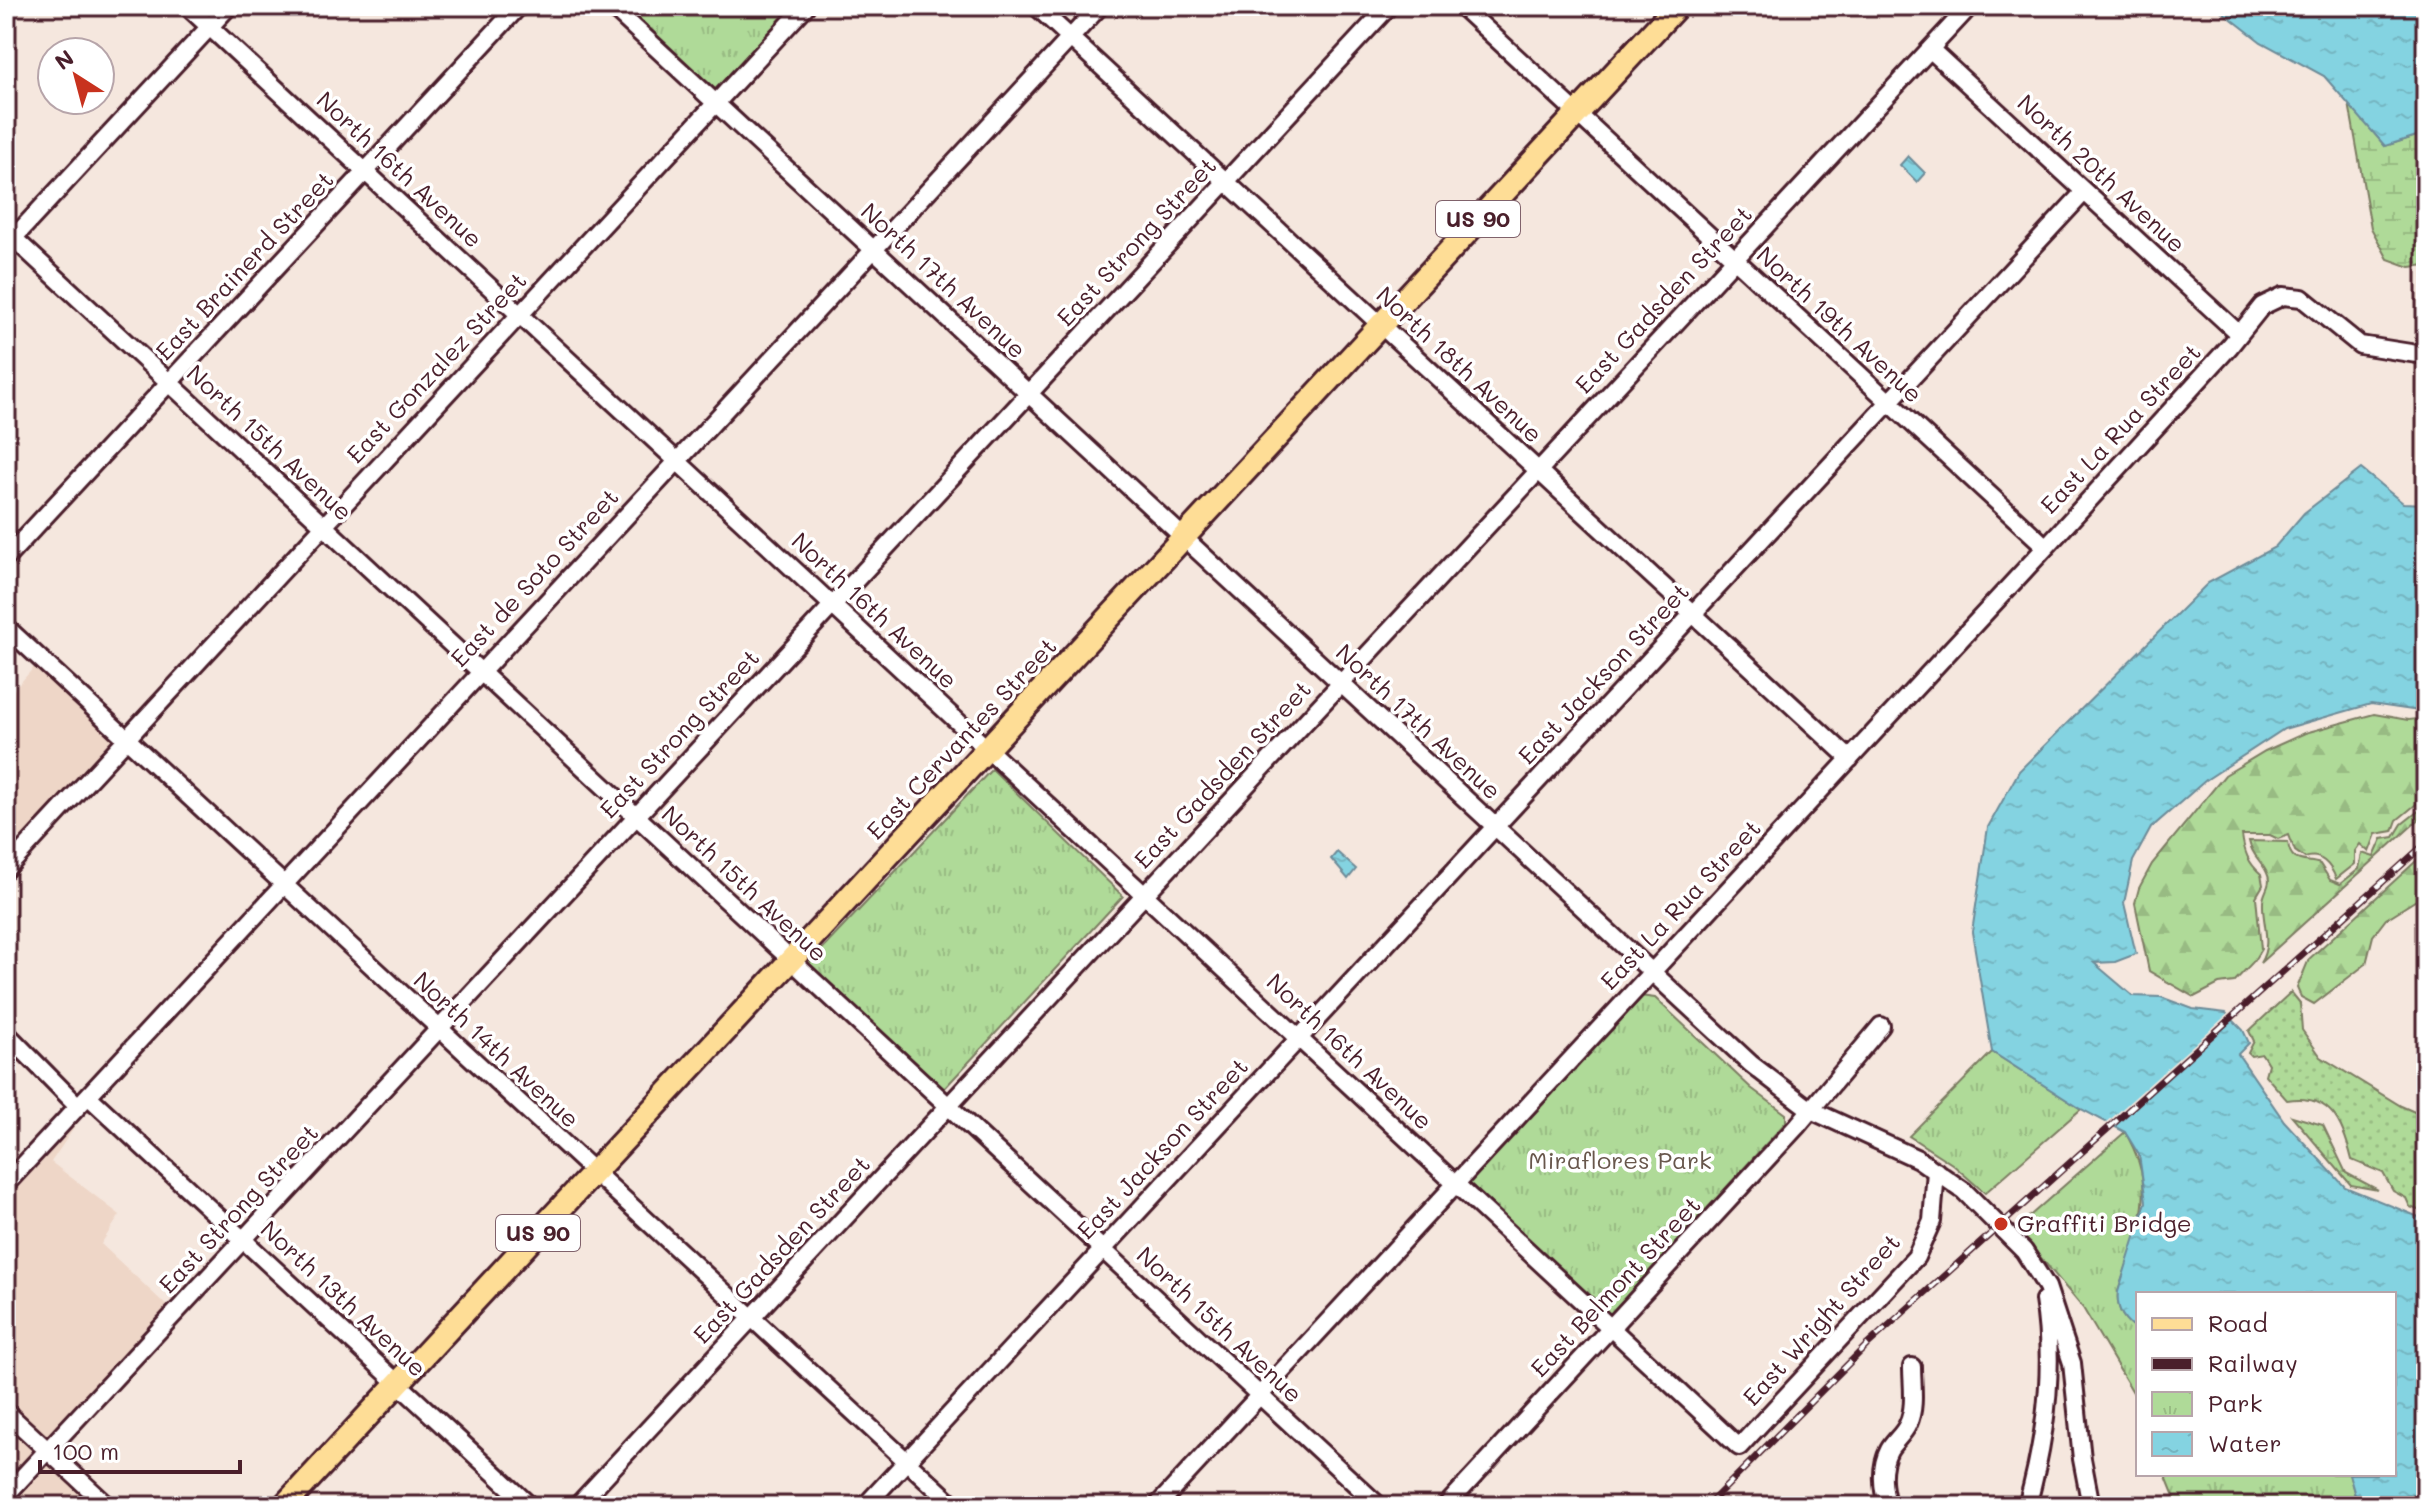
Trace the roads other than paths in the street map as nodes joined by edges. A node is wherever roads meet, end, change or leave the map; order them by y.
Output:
1 (187, 6) edge
2 (229, 6) edge
3 (519, 6) edge
4 (611, 6) edge
5 (806, 6) edge
6 (1036, 6) edge
7 (1100, 6) edge
8 (1389, 6) edge
9 (1461, 6) edge
10 (1677, 6) edge
11 (1970, 6) edge
12 (210, 27) junction
13 (1070, 38) junction
14 (1930, 49) junction
15 (716, 103) junction
16 (1576, 114) junction
17 (365, 171) junction
18 (1225, 182) junction
19 (2084, 192) junction
20 (8, 238) edge
21 (874, 250) junction
22 (1734, 261) junction
23 (520, 315) junction
24 (1381, 325) junction
25 (2239, 334) junction
26 (2423, 355) dead end
27 (169, 383) junction
28 (1029, 394) junction
29 (1889, 403) junction
30 (677, 461) junction
31 (1538, 472) junction
32 (324, 526) junction
33 (1184, 538) junction
34 (2046, 547) junction
35 (6, 558) edge
36 (833, 605) junction
37 (1693, 614) junction
38 (6, 627) edge
39 (481, 672) junction
40 (1341, 684) junction
41 (126, 739) junction
42 (988, 749) junction
43 (1850, 759) junction
44 (636, 816) junction
45 (1495, 827) junction
46 (6, 869) edge
47 (284, 885) junction
48 (1145, 895) junction
49 (791, 960) junction
50 (1652, 972) junction
51 (1881, 1026) dead end
52 (439, 1029) junction
53 (6, 1033) edge
54 (1299, 1038) junction
55 (83, 1101) junction
56 (948, 1106) junction
57 (1811, 1110) junction
58 (1936, 1171) junction
59 (594, 1173) junction
60 (6, 1184) edge
61 (1456, 1184) junction
62 (244, 1239) junction
63 (1103, 1249) junction
64 (2037, 1267) junction
65 (752, 1317) junction
66 (1611, 1328) junction
67 (1912, 1367) dead end
68 (399, 1383) junction
69 (1260, 1395) junction
70 (6, 1412) edge
71 (1739, 1447) joint
72 (47, 1450) junction
73 (907, 1461) junction
74 (6, 1495) edge
75 (108, 1506) edge
76 (284, 1506) edge
77 (530, 1506) edge
78 (577, 1506) edge
79 (865, 1506) edge
80 (955, 1506) edge
81 (1157, 1506) edge
82 (1379, 1506) edge
83 (1446, 1506) edge
84 (1888, 1506) edge
85 (2027, 1506) edge
86 (2091, 1506) edge

1 - 12 street, North 16th Avenue
2 - 12 street
3 - 17 street, East Brainerd Street
4 - 15 street, North 17th Avenue
5 - 15 street, East Gonzalez Street
6 - 13 street, North 18th Avenue
7 - 13 street, East de Soto Street
8 - 18 street, East Strong Street
9 - 16 street, North 19th Avenue
10 - 16 main road, East Cervantes Street / US 90
11 - 14 street, East Gadsden Street
12 - 17 street, North 16th Avenue
12 - 20 street
13 - 18 street, North 18th Avenue
13 - 21 street, East de Soto Street
14 - 19 street, North 20th Avenue
14 - 22 street, East Gadsden Street
15 - 21 street, North 17th Avenue
15 - 23 street, East Gonzalez Street
16 - 22 street, North 19th Avenue
16 - 24 main road, East Cervantes Street / US 90
17 - 23 street, North 16th Avenue
17 - 27 street, East Brainerd Street
18 - 24 street, North 18th Avenue
18 - 28 street, East Strong Street
19 - 25 street, North 20th Avenue
19 - 29 street, East Jackson Street
20 - 27 street, North 15th Avenue
21 - 28 street, North 17th Avenue
21 - 30 street, East de Soto Street
22 - 29 street, North 19th Avenue
22 - 31 street, East Gadsden Street
23 - 30 street, North 16th Avenue
23 - 32 street, East Gonzalez Street
24 - 31 street, North 18th Avenue
24 - 33 main road, East Cervantes Street / US 90
25 - 26 street, East La Rua Street
25 - 34 street, East La Rua Street
27 - 32 street, North 15th Avenue
27 - 35 street, East Brainerd Street
28 - 33 street, North 17th Avenue
28 - 36 street, East Strong Street
29 - 34 street, North 19th Avenue
29 - 37 street, East Jackson Street
30 - 36 street, North 16th Avenue
30 - 39 street, East de Soto Street
31 - 37 street, North 18th Avenue
31 - 40 street, East Gadsden Street
32 - 39 street, North 15th Avenue
32 - 41 street, East Gonzalez Street
33 - 40 street, North 17th Avenue
33 - 42 main road, East Cervantes Street / US 90
34 - 43 street, East La Rua Street
36 - 42 street, North 16th Avenue
36 - 44 street, East Strong Street
37 - 43 street, North 18th Avenue
37 - 45 street, East Jackson Street
38 - 41 street, North 14th Avenue
39 - 44 street, North 15th Avenue
39 - 47 street, East de Soto Street
40 - 45 street, North 17th Avenue
40 - 48 street, East Gadsden Street
41 - 46 street, East Gonzalez Street
41 - 47 street, North 14th Avenue
42 - 48 street, North 16th Avenue
42 - 49 main road, East Cervantes Street / US 90
43 - 50 street, East La Rua Street
44 - 49 street, North 15th Avenue
44 - 52 street, East Strong Street
45 - 50 street, North 17th Avenue
45 - 54 street, East Jackson Street
47 - 52 street, North 14th Avenue
47 - 55 street, East de Soto Street
48 - 54 street, North 16th Avenue
48 - 56 street, East Gadsden Street
49 - 56 street, North 15th Avenue
49 - 59 main road, East Cervantes Street / US 90
50 - 57 street, North 17th Avenue
50 - 61 street, East La Rua Street
51 - 57 street, East Belmont Street
52 - 59 street, North 14th Avenue
52 - 62 street, East Strong Street
53 - 55 street, North 13th Avenue
54 - 61 street, North 16th Avenue
54 - 63 street, East Jackson Street
55 - 60 street, East de Soto Street
55 - 62 street, North 13th Avenue
56 - 63 street, North 15th Avenue
56 - 65 street, East Gadsden Street
57 - 58 street, North 17th Avenue
57 - 66 street, East Belmont Street
58 - 64 street, North 17th Avenue
58 - 71 street, East Wright Street
59 - 65 street, North 14th Avenue
59 - 68 main road, East Cervantes Street / US 90
61 - 66 street, North 16th Avenue
61 - 69 street, East La Rua Street
62 - 68 street, North 13th Avenue
62 - 72 street, East Strong Street
63 - 69 street, North 15th Avenue
63 - 73 street, East Jackson Street
64 - 85 street
64 - 86 street, North 17th Avenue
65 - 73 street, North 14th Avenue
65 - 78 street, East Gadsden Street
66 - 71 street, North 16th Avenue
66 - 83 street, East Belmont Street
67 - 84 street
68 - 76 main road, East Cervantes Street / US 90
68 - 77 street, North 13th Avenue
69 - 81 street, East La Rua Street
69 - 82 street, North 15th Avenue
70 - 72 street
72 - 74 street, East Strong Street
72 - 75 street
73 - 79 street, East Jackson Street
73 - 80 street, North 14th Avenue

